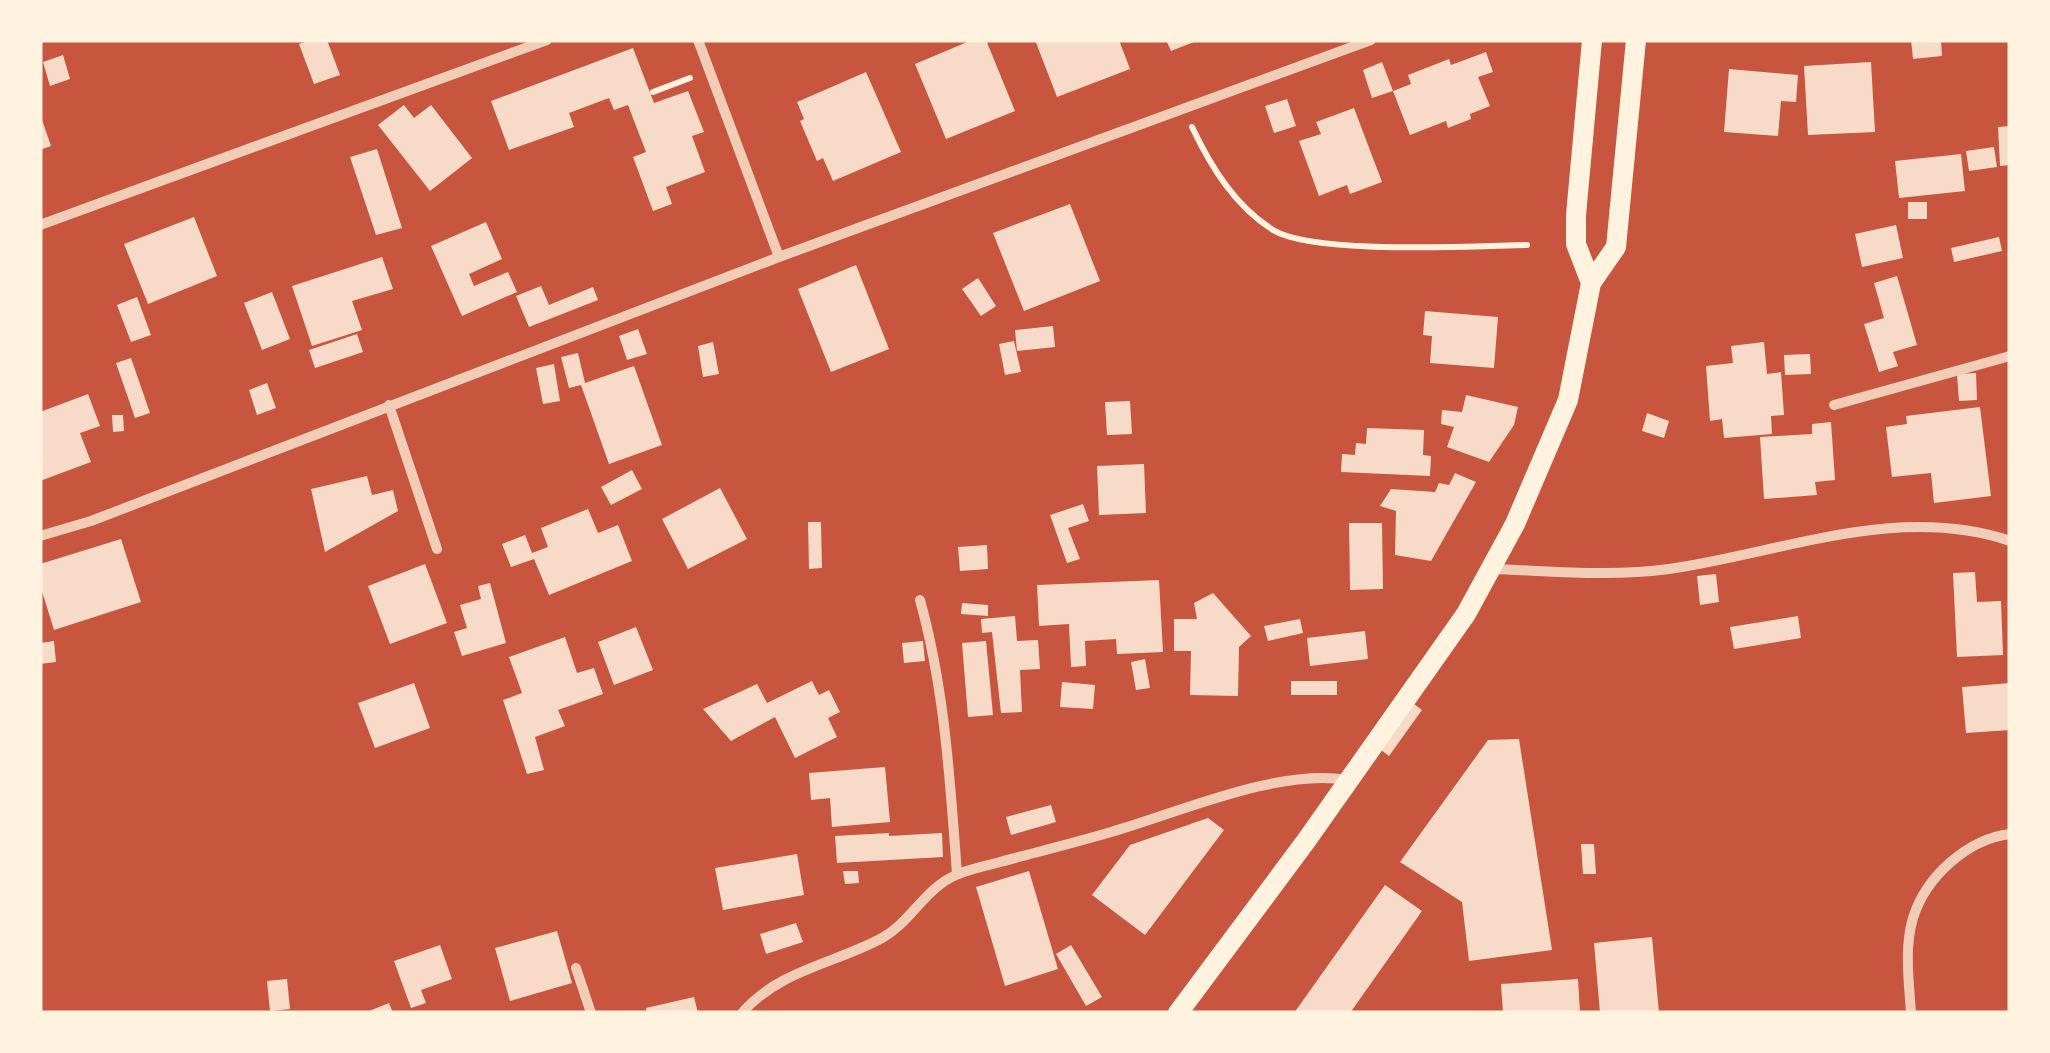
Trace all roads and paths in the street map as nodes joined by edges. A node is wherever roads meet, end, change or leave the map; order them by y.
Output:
1 (547, 40) edge
2 (698, 40) edge
3 (1371, 40) edge
4 (1592, 40) edge
5 (1636, 40) edge
6 (710, 70) junction
7 (653, 92) dead end
8 (1183, 108) junction
9 (40, 225) edge
10 (1527, 245) dead end
11 (779, 257) junction
12 (1591, 282) junction
13 (2010, 356) edge
14 (389, 405) junction
15 (1834, 405) dead end
16 (40, 536) edge
17 (2010, 541) edge
18 (437, 549) dead end
19 (1493, 569) junction
20 (920, 600) dead end
21 (1349, 780) junction
22 (2010, 833) edge
23 (957, 874) junction
24 (576, 968) dead end
25 (591, 1013) edge
26 (742, 1013) edge
27 (1178, 1013) edge
28 (1911, 1013) edge

1 - 9 street
2 - 6 street
3 - 8 street
4 - 12 main road
5 - 12 main road
6 - 7 path
6 - 11 street
8 - 10 path
8 - 11 street
11 - 14 street
12 - 19 main road
13 - 15 street
14 - 16 street
14 - 18 street
17 - 19 street
19 - 21 main road
20 - 23 street
21 - 23 street
21 - 27 main road
22 - 28 street
23 - 26 street
24 - 25 street

